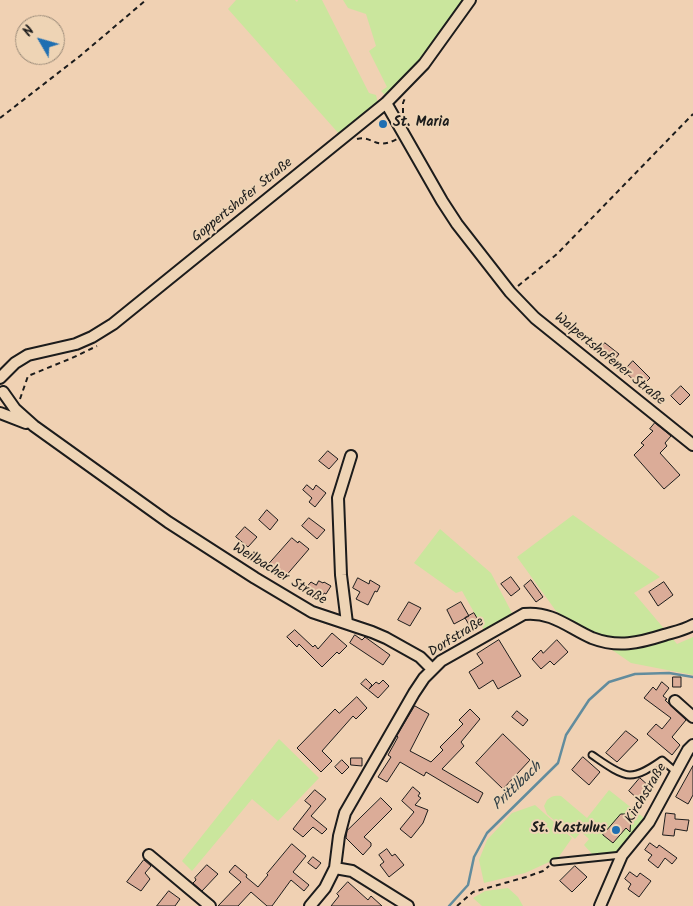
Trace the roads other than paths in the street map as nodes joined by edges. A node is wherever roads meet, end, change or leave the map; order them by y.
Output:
1 (470, 0) edge
2 (386, 103) junction
3 (0, 378) edge
4 (2, 389) edge
5 (0, 406) edge
6 (0, 413) edge
7 (34, 426) junction
8 (693, 445) edge
9 (351, 456) dead end
10 (347, 623) junction
11 (693, 625) edge
12 (432, 669) junction
13 (675, 701) dead end
14 (693, 717) edge
15 (693, 745) edge
16 (592, 755) dead end
17 (676, 773) junction
18 (149, 855) dead end
19 (622, 856) junction
20 (554, 862) road end
21 (335, 868) junction
22 (210, 906) edge
23 (310, 906) edge
24 (408, 906) edge
25 (600, 906) edge

1 - 2 street, Goppertshofer Straße
2 - 3 street, Goppertshofer Straße
2 - 8 street, Walpertshofener Straße
4 - 5 street
4 - 7 street
6 - 7 street
7 - 10 street, Weilbacher Straße
9 - 10 street
10 - 12 street, Weilbacher Straße
11 - 12 street, Dorfstraße
12 - 21 street, Dorfstraße
13 - 14 street
15 - 17 street, Kirchstraße
16 - 17 lane
17 - 19 street, Kirchstraße
18 - 22 street
19 - 20 lane
19 - 25 street, Kirchstraße
21 - 23 street, Dorfstraße
21 - 24 street

